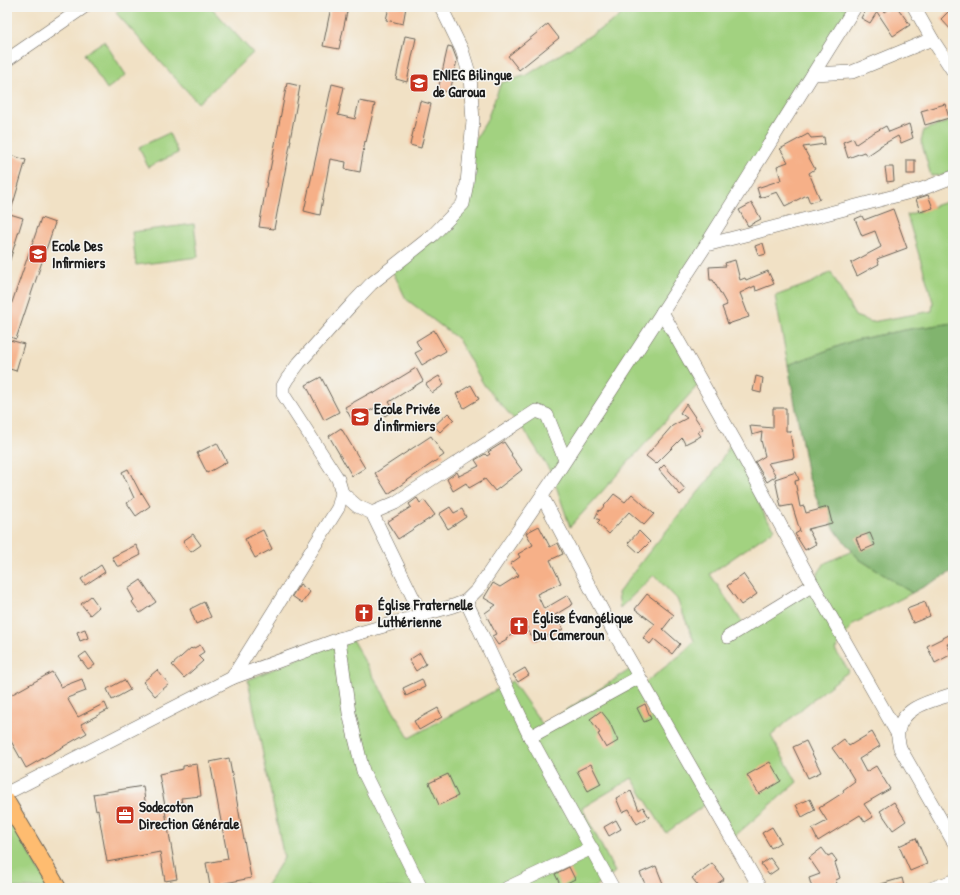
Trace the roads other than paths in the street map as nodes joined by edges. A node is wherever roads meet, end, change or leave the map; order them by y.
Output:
1 (84, 7) edge
2 (441, 7) edge
3 (855, 7) edge
4 (914, 7) edge
5 (932, 39) junction
6 (7, 60) edge
7 (953, 70) edge
8 (813, 74) junction
9 (953, 177) edge
10 (706, 245) junction
11 (662, 312) junction
12 (565, 460) junction
13 (342, 493) junction
14 (542, 496) junction
15 (372, 513) junction
16 (813, 585) junction
17 (466, 601) junction
18 (422, 616) junction
19 (728, 636) dead end
20 (338, 639) junction
21 (639, 677) junction
22 (232, 678) junction
23 (953, 694) edge
24 (897, 733) junction
25 (530, 737) junction
26 (7, 792) edge
27 (7, 802) edge
28 (953, 841) edge
29 (592, 848) junction
30 (953, 881) edge
31 (58, 888) edge
32 (421, 888) edge
33 (507, 888) edge
34 (613, 888) edge
35 (760, 888) edge
36 (933, 888) edge

1 - 6 street
2 - 13 street
3 - 8 street
4 - 5 street
5 - 7 street
5 - 8 street
8 - 10 street
9 - 10 street
10 - 11 street
11 - 12 street
11 - 16 street
12 - 14 street
12 - 15 street
13 - 15 street
13 - 22 street
14 - 17 street
14 - 21 street
15 - 18 street
16 - 19 street
16 - 24 street
17 - 18 street
17 - 25 street
18 - 20 street
20 - 22 street
20 - 32 street
21 - 25 street
21 - 35 street
22 - 26 street
23 - 24 street
24 - 28 street
25 - 29 street
27 - 31 main road
29 - 33 street
29 - 34 street
30 - 36 street

